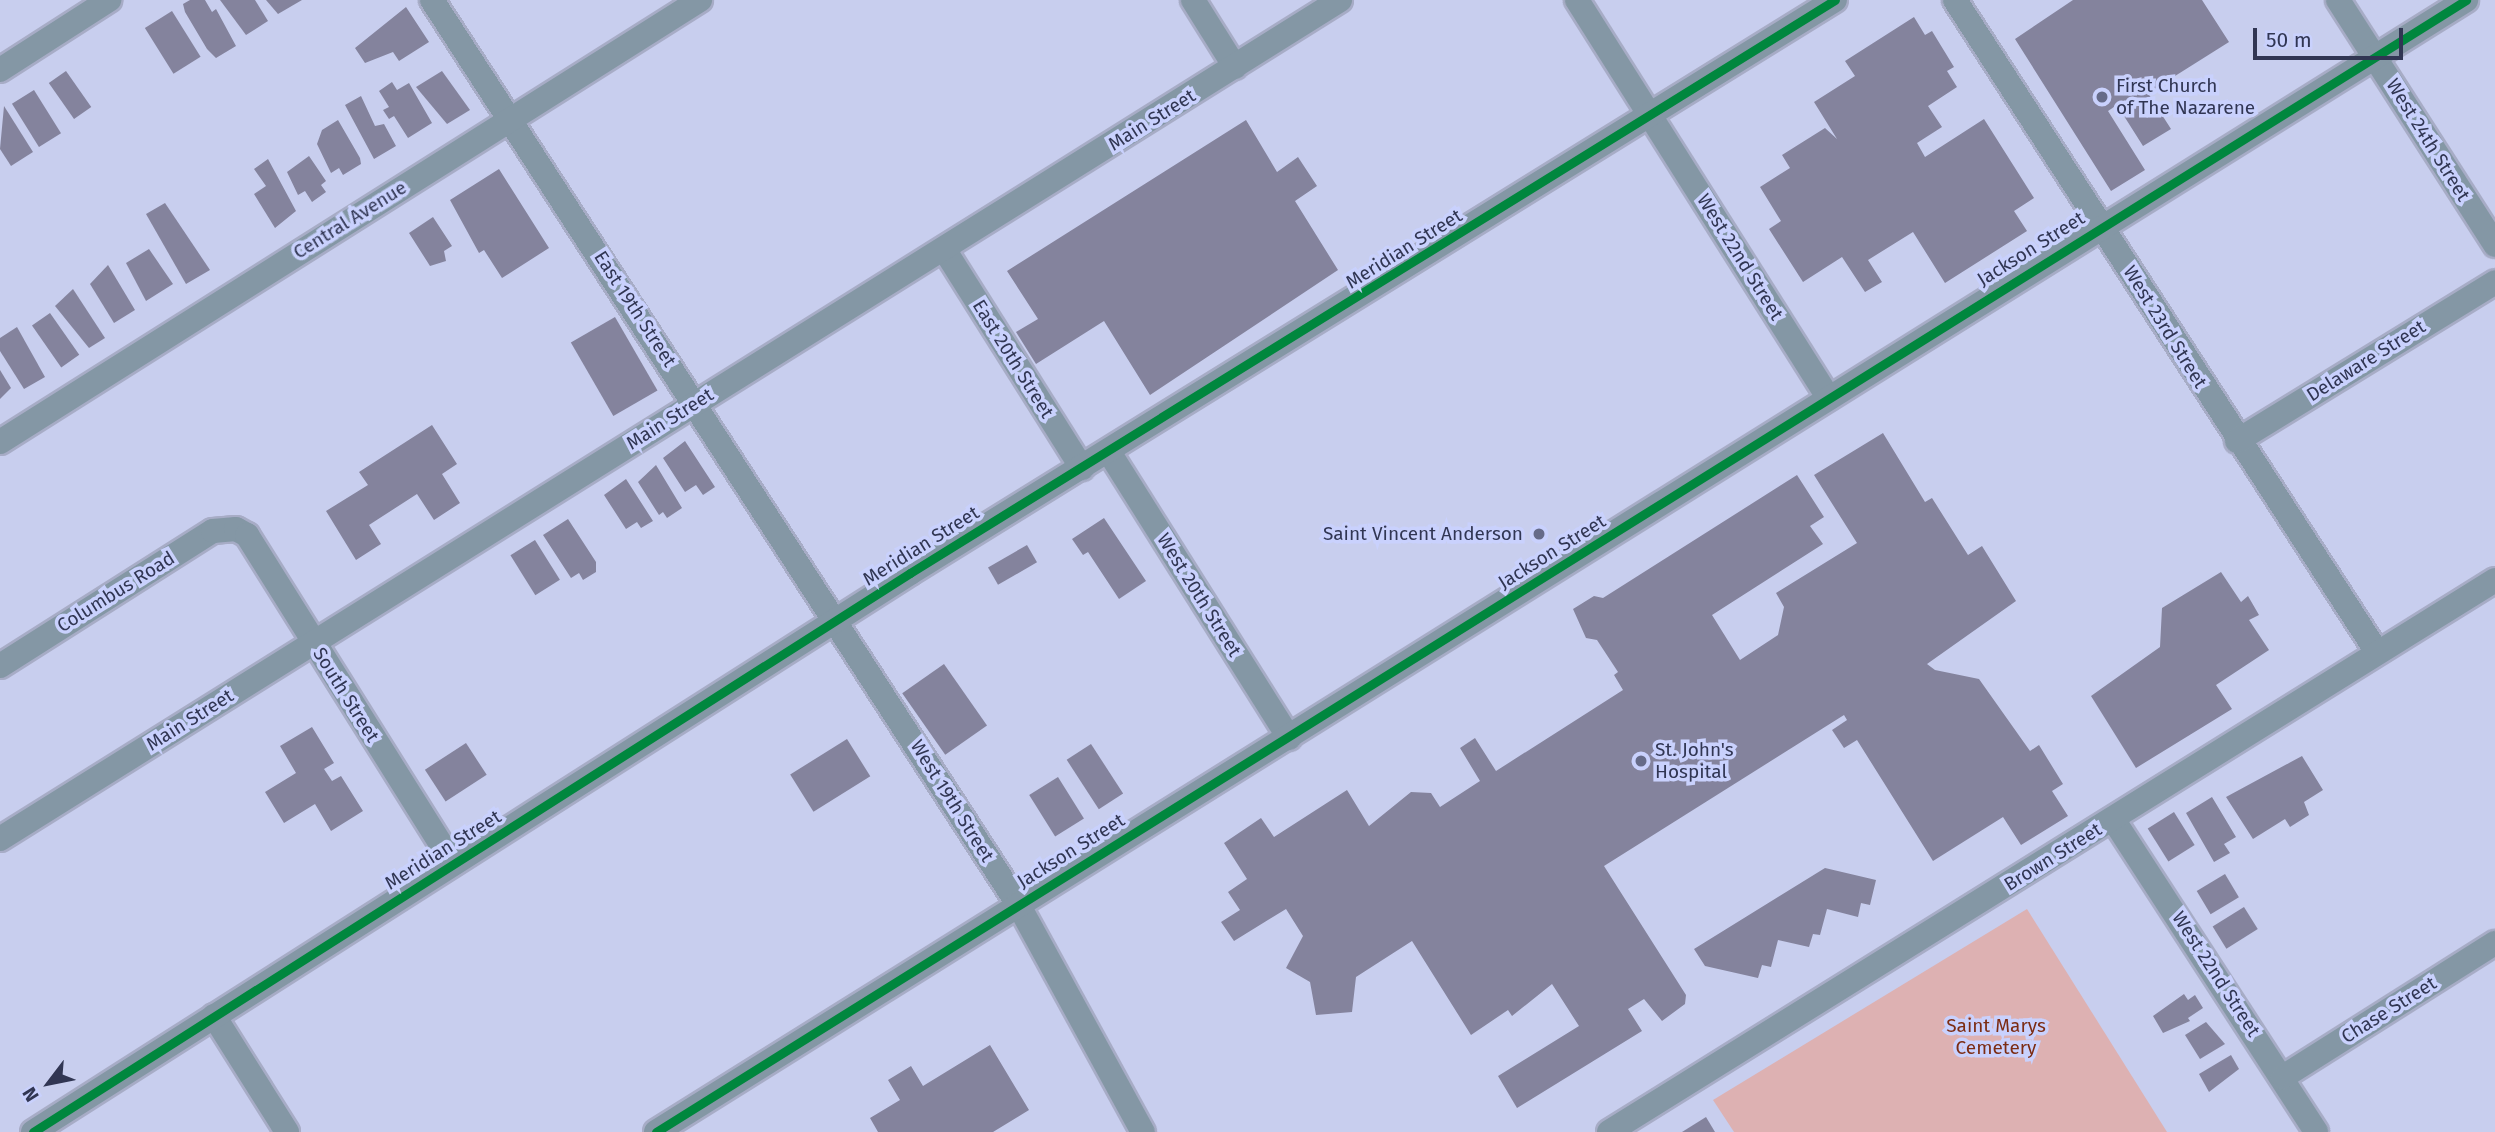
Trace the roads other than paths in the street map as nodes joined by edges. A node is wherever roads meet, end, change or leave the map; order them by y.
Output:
1 (109, 0) edge
2 (432, 0) edge
3 (700, 0) edge
4 (1193, 0) edge
5 (1340, 0) edge
6 (1577, 0) edge
7 (1835, 0) edge
8 (1955, 0) edge
9 (2339, 0) edge
10 (2466, 0) edge
11 (2375, 57) junction
12 (1235, 67) junction
13 (0, 70) edge
14 (1650, 116) junction
15 (510, 119) junction
16 (2101, 226) junction
17 (2495, 246) edge
18 (944, 249) junction
19 (2495, 282) edge
20 (1829, 398) junction
21 (697, 402) junction
22 (2237, 441) junction
23 (0, 442) edge
24 (1109, 452) junction
25 (1082, 468) junction
26 (236, 529) joint
27 (2495, 580) edge
28 (837, 620) junction
29 (313, 643) junction
30 (2377, 652) junction
31 (0, 666) edge
32 (1289, 738) junction
33 (2113, 819) junction
34 (0, 839) edge
35 (453, 864) junction
36 (1018, 904) junction
37 (2495, 943) edge
38 (214, 1016) junction
39 (2283, 1077) junction
40 (33, 1132) edge
41 (287, 1132) edge
42 (656, 1132) edge
43 (1143, 1132) edge
44 (1609, 1132) edge
45 (2316, 1132) edge

1 - 13 street
2 - 15 street, East 19th Street
3 - 15 street, Central Avenue
4 - 12 street
5 - 12 street, Main Street
6 - 14 street, West 22nd Street
7 - 14 street, Meridian Street
8 - 16 street, West 23rd Street
9 - 11 street, West 24th Street
10 - 11 street, Jackson Street
11 - 16 street, Jackson Street
11 - 17 street, West 24th Street
12 - 18 street, Main Street
14 - 20 street, West 22nd Street
14 - 24 street, Meridian Street
15 - 21 street, East 19th Street
15 - 23 street, Central Avenue
16 - 20 street, Jackson Street
16 - 22 street, West 23rd Street
18 - 21 street, Main Street
18 - 25 street, East 20th Street
19 - 22 street, Delaware Street
20 - 32 street, Jackson Street
21 - 28 street, East 19th Street
21 - 29 street, Main Street
22 - 30 street, West 23rd Street
24 - 25 street, Meridian Street
24 - 32 street, West 20th Street
25 - 28 street, Meridian Street
26 - 29 street, South Street
26 - 31 street, Columbus Road
27 - 30 street, Brown Street
28 - 35 street, Meridian Street
28 - 36 street, West 19th Street
29 - 34 street, Main Street
29 - 35 street, South Street
30 - 33 street, Brown Street
32 - 36 street, Jackson Street
33 - 39 street, West 22nd Street
33 - 44 street, Brown Street
35 - 38 street, Meridian Street
36 - 42 street, Jackson Street
36 - 43 street, West 19th Street
37 - 39 street, Chase Street
38 - 40 street, Meridian Street
38 - 41 street
39 - 45 street, West 22nd Street

